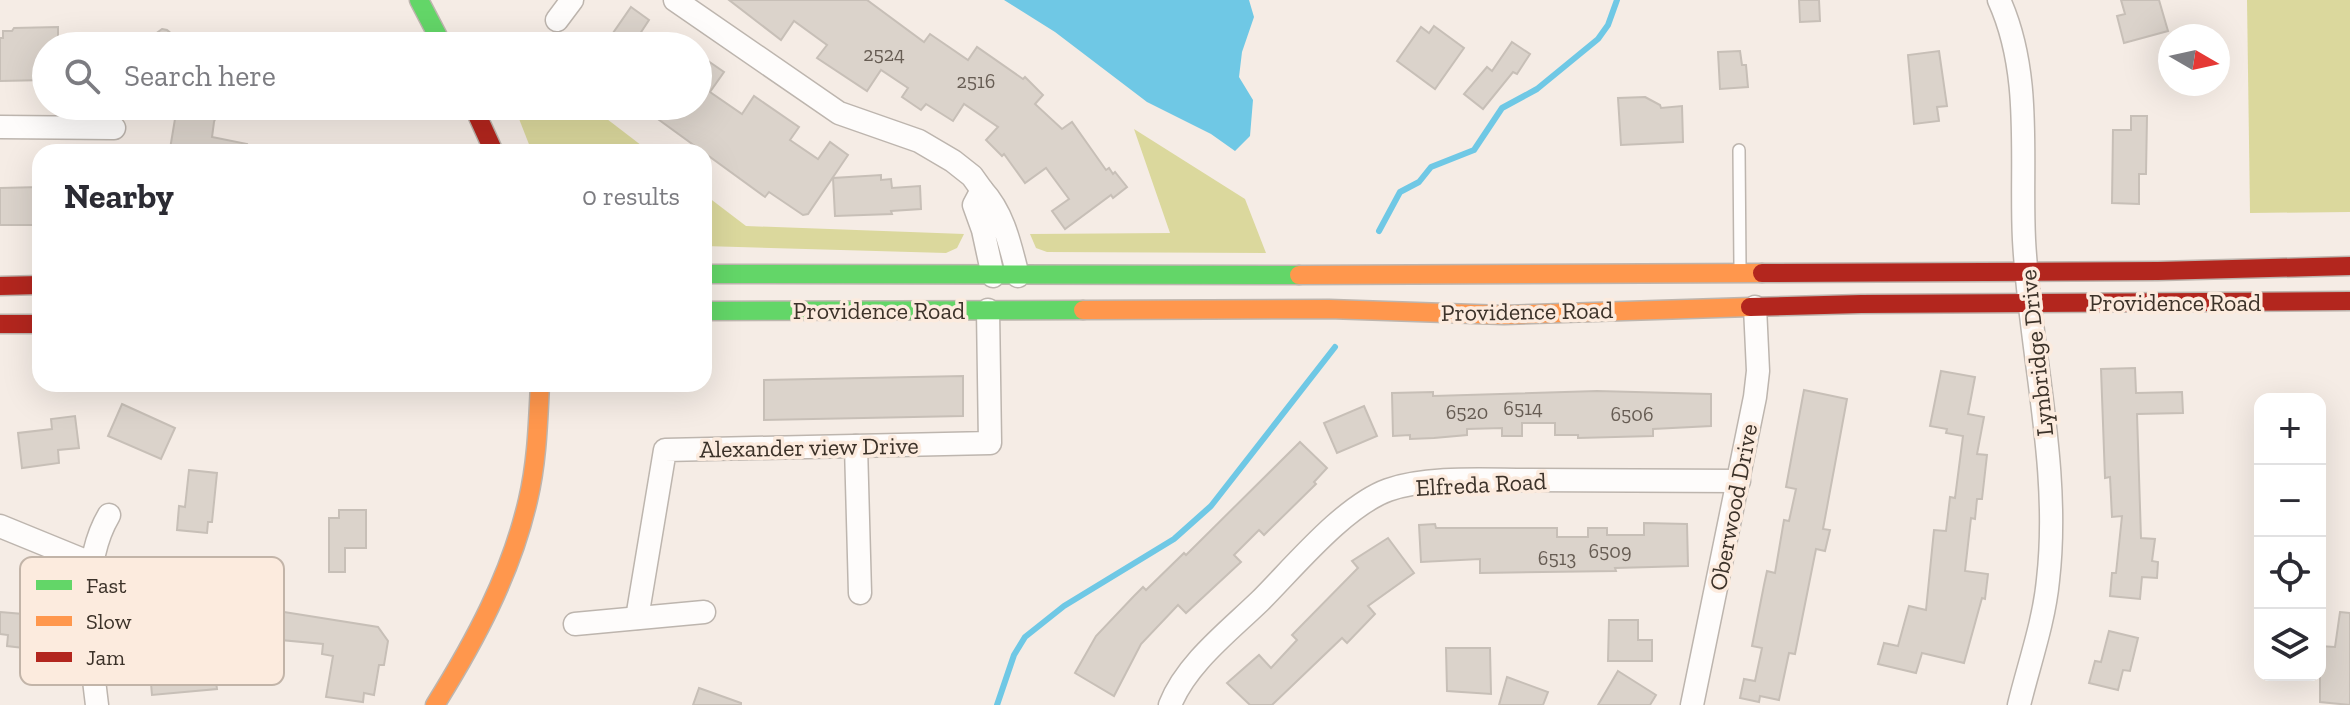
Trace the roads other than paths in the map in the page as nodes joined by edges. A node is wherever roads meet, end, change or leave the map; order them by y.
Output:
1 (419, 0) edge
2 (572, 0) edge
3 (675, 0) edge
4 (1999, 0) edge
5 (557, 20) dead end
6 (436, 32) edge
7 (479, 120) edge
8 (0, 127) edge
9 (114, 128) dead end
10 (490, 144) edge
11 (1739, 150) dead end
12 (982, 190) junction
13 (2350, 266) edge
14 (2027, 271) junction
15 (1740, 272) junction
16 (712, 274) edge
17 (993, 276) junction
18 (1018, 276) junction
19 (32, 285) edge
20 (0, 286) edge
21 (2350, 301) edge
22 (2031, 303) junction
23 (1755, 307) junction
24 (988, 310) junction
25 (712, 311) edge
26 (0, 324) edge
27 (32, 324) edge
28 (539, 392) edge
29 (856, 446) junction
30 (1739, 481) junction
31 (109, 515) dead end
32 (0, 526) edge
33 (76, 557) edge
34 (94, 557) edge
35 (860, 593) dead end
36 (704, 612) dead end
37 (637, 618) junction
38 (575, 624) dead end
39 (95, 685) edge
40 (97, 705) edge
41 (435, 705) edge
42 (1170, 705) edge
43 (1692, 705) edge
44 (2019, 705) edge

1 - 6 main road
2 - 5 street
3 - 12 street
4 - 14 street, Lynbridge Drive
7 - 10 main road
8 - 9 street
11 - 15 lane
12 - 17 street
12 - 18 street
13 - 14 main road, Providence Road
14 - 15 main road, Providence Road
14 - 22 street, Lynbridge Drive
15 - 18 main road, Providence Road
16 - 17 main road, Providence Road
17 - 18 main road, Providence Road
19 - 20 main road
21 - 22 main road, Providence Road
22 - 23 main road, Providence Road
22 - 44 street, Lynbridge Drive
23 - 24 main road, Providence Road
23 - 30 street, Oberwood Drive
24 - 25 main road, Providence Road
24 - 29 street, Alexander view Drive
26 - 27 main road
28 - 41 main road
29 - 35 street
29 - 37 street, Alexander view Drive
30 - 42 street, Elfreda Road
30 - 43 street, Oberwood Drive
31 - 34 street
32 - 33 street
36 - 37 street
37 - 38 street
39 - 40 street

